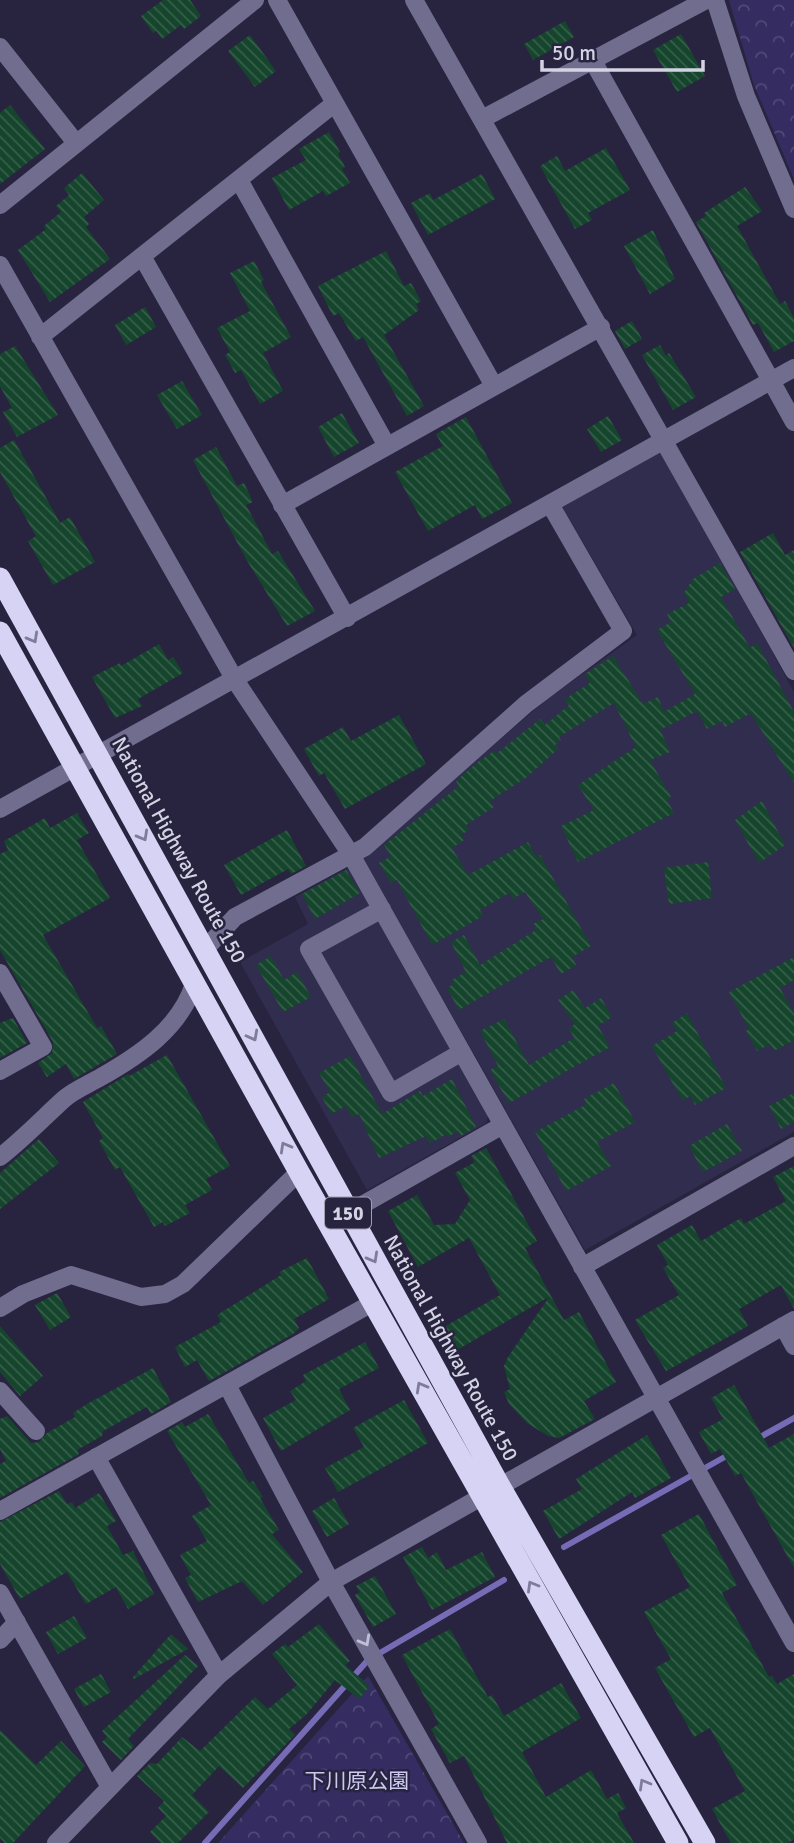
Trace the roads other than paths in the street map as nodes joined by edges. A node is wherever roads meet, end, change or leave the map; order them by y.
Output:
1 (254, 0) edge
2 (277, 0) edge
3 (414, 0) edge
4 (706, 0) edge
5 (715, 0) edge
6 (0, 47) edge
7 (593, 61) junction
8 (335, 103) junction
9 (482, 119) junction
10 (76, 144) junction
11 (239, 180) junction
12 (0, 205) edge
13 (794, 209) edge
14 (143, 258) junction
15 (0, 265) edge
16 (600, 327) junction
17 (40, 337) junction
18 (794, 368) edge
19 (771, 381) junction
20 (494, 386) junction
21 (794, 422) edge
22 (665, 440) junction
23 (387, 446) junction
24 (550, 504) junction
25 (282, 505) junction
26 (0, 578) edge
27 (346, 618) junction
28 (0, 632) edge
29 (794, 671) edge
30 (234, 680) junction
31 (98, 755) junction
32 (74, 767) junction
33 (0, 809) edge
34 (350, 853) junction
35 (382, 909) junction
36 (206, 948) junction
37 (0, 974) edge
38 (194, 984) junction
39 (462, 1052) junction
40 (0, 1071) edge
41 (503, 1125) junction
42 (794, 1146) edge
43 (0, 1157) edge
44 (299, 1172) junction
45 (348, 1213) junction
46 (582, 1267) junction
47 (374, 1302) junction
48 (0, 1308) edge
49 (788, 1323) edge
50 (794, 1346) edge
51 (227, 1385) junction
52 (0, 1391) edge
53 (657, 1397) junction
54 (36, 1431) dead end
55 (96, 1457) junction
56 (491, 1492) junction
57 (0, 1511) edge
58 (331, 1582) junction
59 (0, 1593) edge
60 (17, 1622) junction
61 (0, 1640) edge
62 (794, 1643) edge
63 (219, 1675) junction
64 (110, 1787) junction
65 (57, 1843) edge
66 (478, 1843) edge
67 (678, 1843) edge
68 (705, 1843) edge

1 - 10 street
2 - 8 street
3 - 9 street
4 - 7 street
5 - 13 street
6 - 10 street
7 - 9 street
7 - 19 street
8 - 11 street
8 - 20 street
9 - 16 street
10 - 12 street
11 - 14 street
11 - 23 street
14 - 17 street
14 - 25 street
15 - 17 street
16 - 20 street
16 - 22 street
17 - 30 street
18 - 19 street
19 - 21 street
19 - 22 street
20 - 23 street
22 - 24 street
22 - 29 street
23 - 25 street
24 - 27 street
24 - 34 street
25 - 27 street
26 -> 31 highway, National Highway Route 150 / 150
27 - 30 street
28 - 32 highway, National Highway Route 150 / 150
30 - 31 street
30 - 34 street
31 - 32 street
31 -> 36 highway, National Highway Route 150 / 150
32 - 33 street
32 - 38 highway, National Highway Route 150 / 150
34 - 35 street
34 - 36 street
35 - 39 street
35 - 39 street
36 -> 45 highway, National Highway Route 150 / 150
37 - 40 street
38 - 43 street
44 -> 38 highway, National Highway Route 150 / 150
39 - 41 street
41 - 45 street
41 - 46 street
42 - 46 street
44 - 47 highway, National Highway Route 150 / 150
44 - 48 street
45 -> 56 highway, National Highway Route 150 / 150
46 - 53 street
47 - 51 street
56 -> 47 highway, National Highway Route 150 / 150
49 - 50 street
49 - 53 street
51 - 55 street
51 - 58 street
52 - 54 street
53 - 56 street
53 - 62 street
55 - 57 street
55 - 63 street
56 - 58 street
67 -> 56 highway, National Highway Route 150 / 150
56 - 68 highway, National Highway Route 150 / 150
58 - 63 street
58 -> 66 street
59 - 60 street
60 - 61 street
60 - 64 street
63 - 64 street
64 - 65 street

